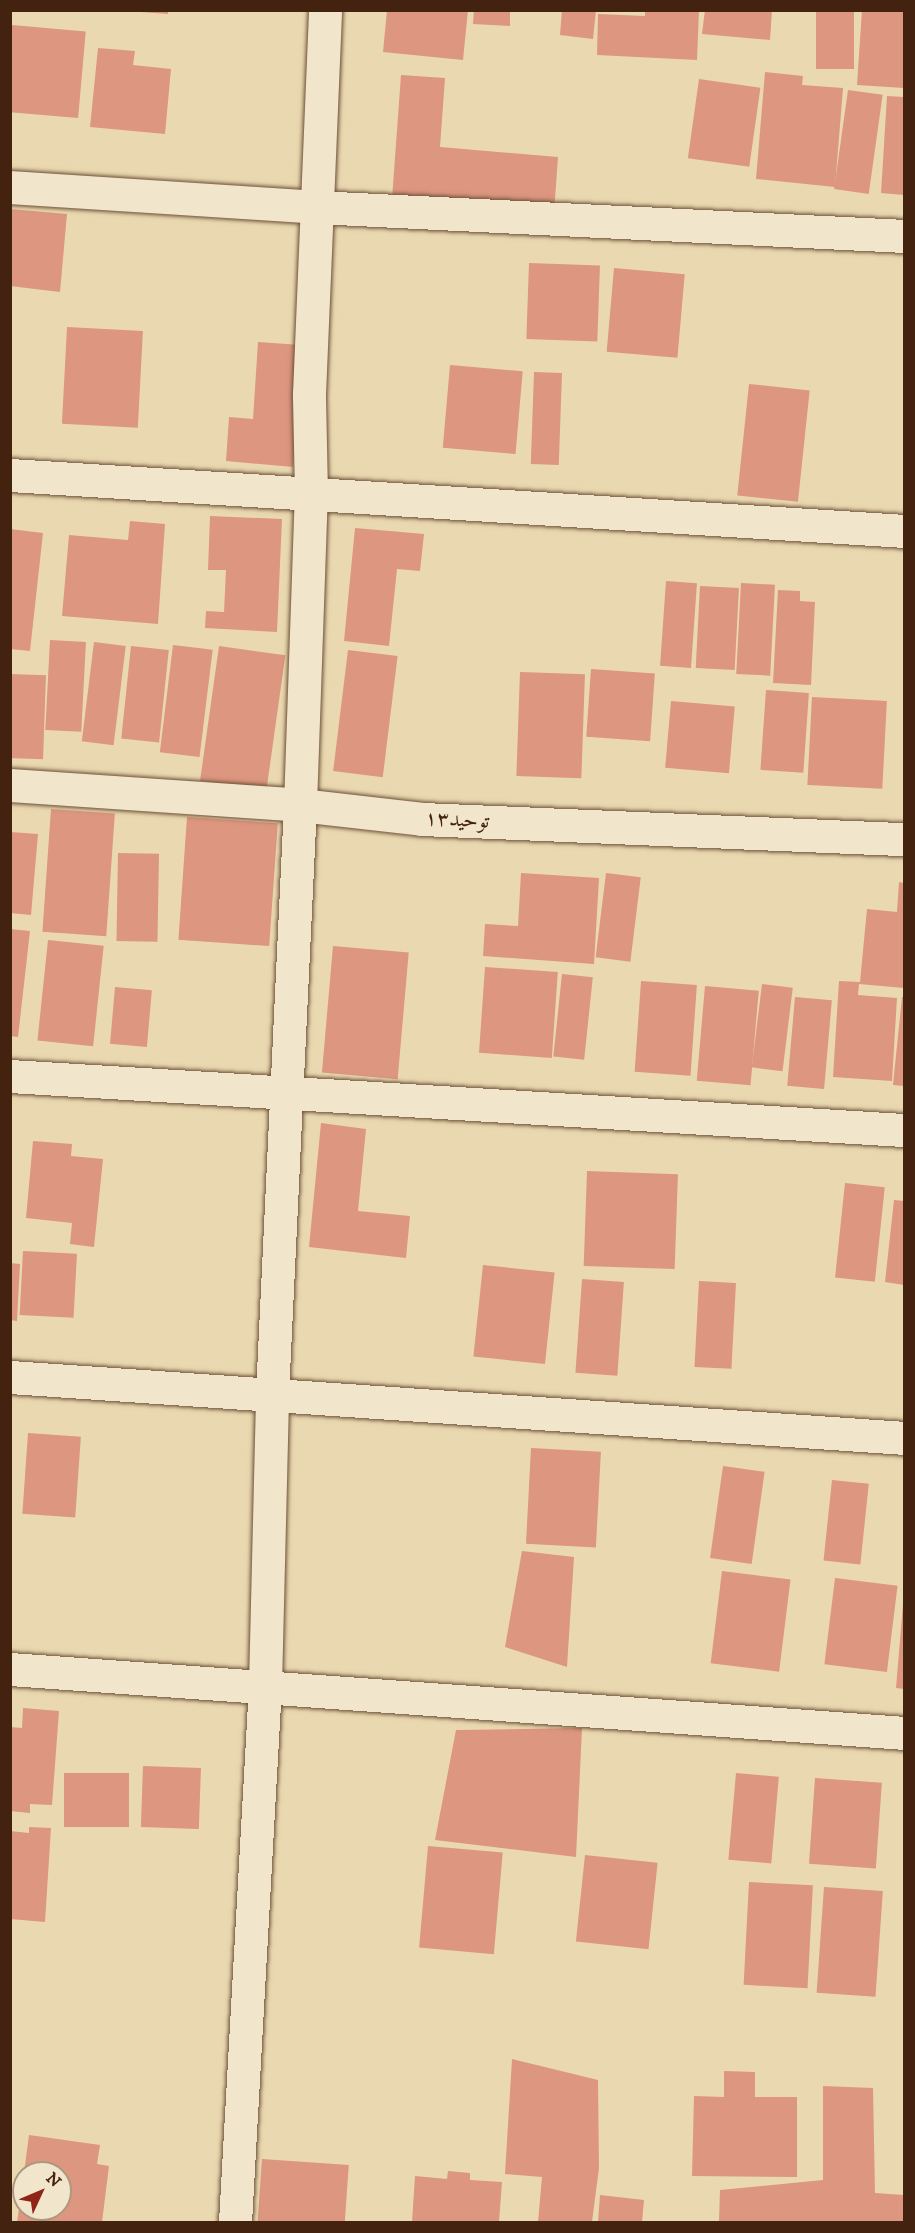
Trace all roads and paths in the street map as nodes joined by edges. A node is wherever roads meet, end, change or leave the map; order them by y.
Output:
1 (325, 10) edge
2 (10, 187) edge
3 (316, 207) junction
4 (904, 236) edge
5 (10, 475) edge
6 (311, 493) junction
7 (904, 531) edge
8 (10, 785) edge
9 (300, 805) junction
10 (904, 839) edge
11 (10, 1076) edge
12 (288, 1093) junction
13 (904, 1130) edge
14 (10, 1377) edge
15 (272, 1394) junction
16 (904, 1438) edge
17 (10, 1669) edge
18 (265, 1685) junction
19 (904, 1733) edge
20 (235, 2223) edge

1 - 3 street
2 - 3 street
3 - 4 street
3 - 6 street
5 - 6 street
6 - 7 street
6 - 9 street
8 - 9 street, توحید۱۳
9 - 10 street, توحید۱۳
9 - 12 street
11 - 12 street
12 - 13 street
12 - 15 street
14 - 15 street
15 - 16 street
15 - 18 street
17 - 18 street
18 - 19 street
18 - 20 street

